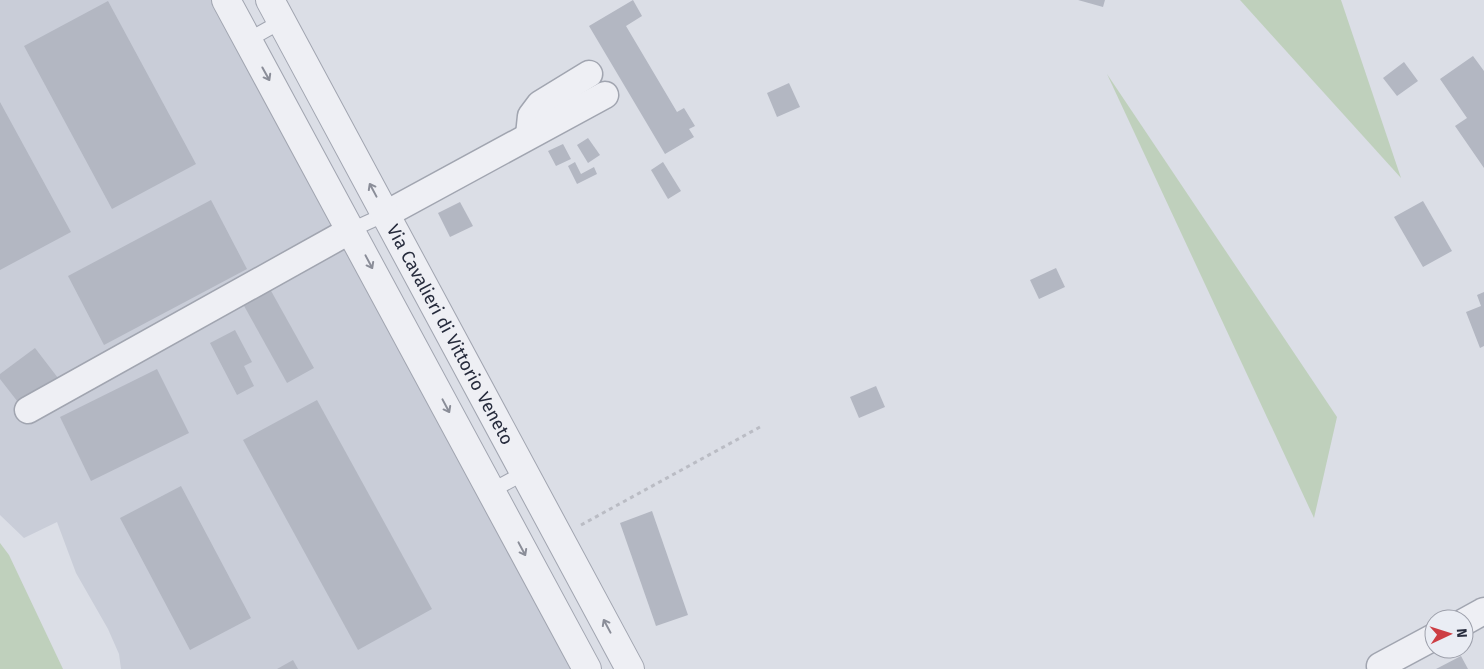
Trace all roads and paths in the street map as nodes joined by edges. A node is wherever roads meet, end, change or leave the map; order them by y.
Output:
1 (226, 0) edge
2 (276, 11) edge
3 (248, 40) junction
4 (589, 74) dead end
5 (605, 95) dead end
6 (529, 135) junction
7 (386, 214) junction
8 (352, 230) junction
9 (28, 410) dead end
10 (760, 427) dead end
11 (524, 473) junction
12 (491, 491) junction
13 (558, 536) junction
14 (1424, 642) edge
15 (1380, 666) dead end
16 (587, 669) edge
17 (630, 669) edge

1 - 3 street, Via Cavalieri di Vittorio Veneto
2 - 3 lane
7 -> 2 street, Via Cavalieri di Vittorio Veneto
3 -> 8 street, Via Cavalieri di Vittorio Veneto
4 - 6 street
5 - 6 street
6 - 7 street
7 - 8 lane
7 - 11 street, Via Cavalieri di Vittorio Veneto
8 - 9 street
8 -> 12 street, Via Cavalieri di Vittorio Veneto
10 - 13 path
11 - 12 lane
11 - 13 street, Via Cavalieri di Vittorio Veneto
12 -> 16 street, Via Cavalieri di Vittorio Veneto
17 -> 13 street, Via Cavalieri di Vittorio Veneto
14 - 15 street

